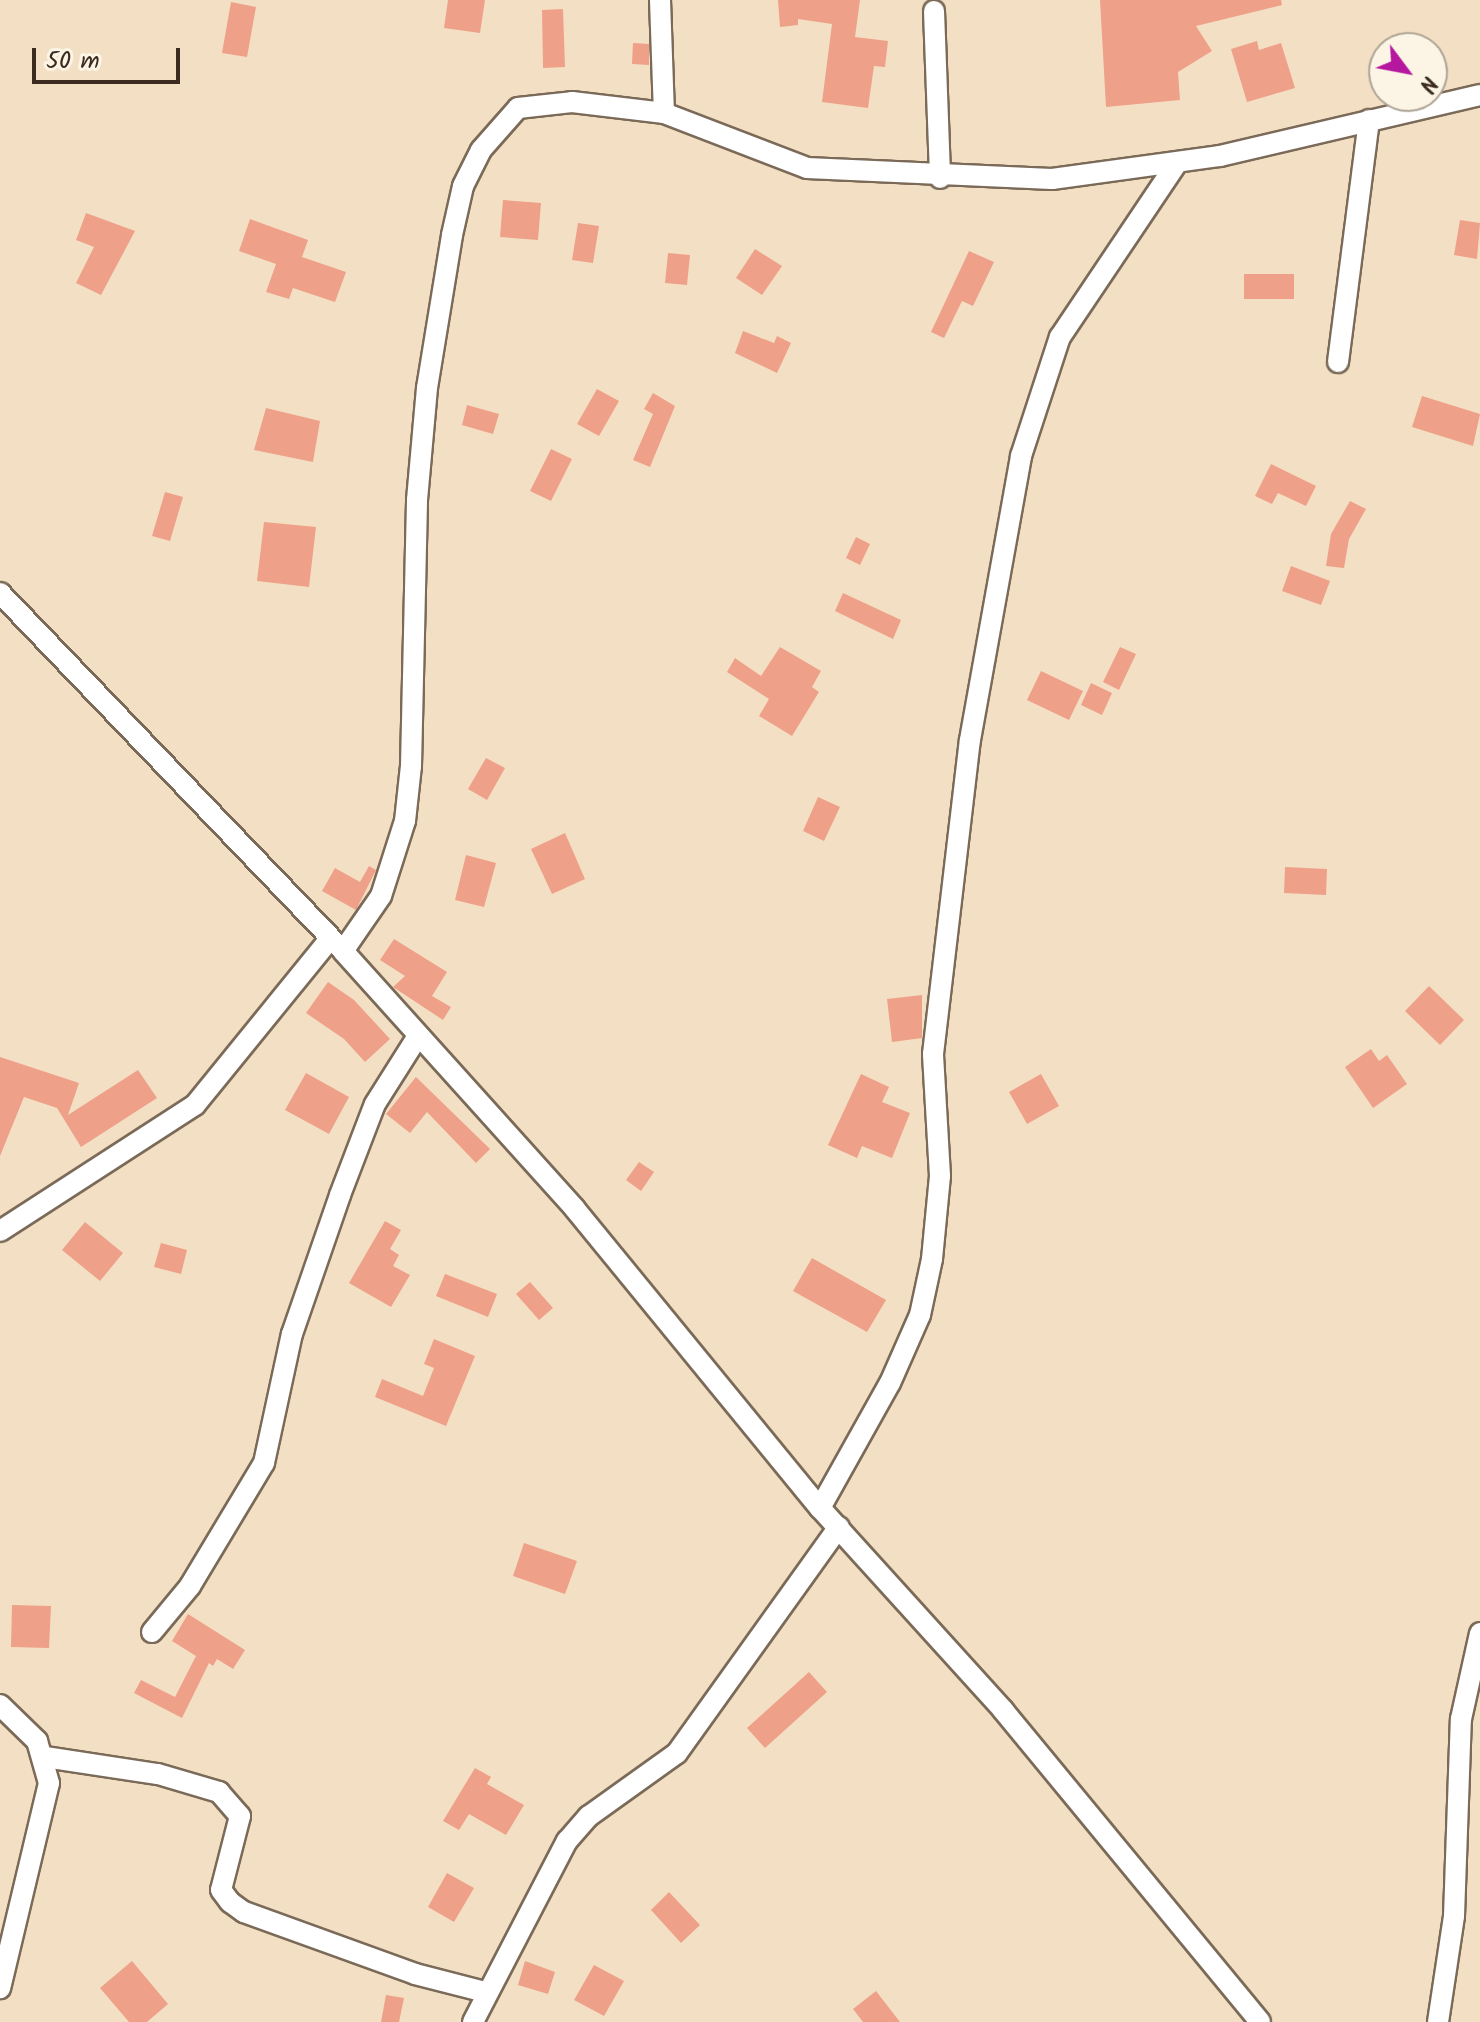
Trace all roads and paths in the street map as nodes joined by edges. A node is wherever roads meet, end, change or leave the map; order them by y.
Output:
1 (660, 0) edge
2 (934, 11) dead end
3 (1480, 95) edge
4 (664, 113) junction
5 (1369, 120) junction
6 (1177, 163) junction
7 (1128, 171) junction
8 (940, 178) junction
9 (1149, 203) junction
10 (1338, 362) dead end
11 (0, 593) edge
12 (336, 945) junction
13 (418, 1036) junction
14 (0, 1231) edge
15 (820, 1508) junction
16 (839, 1527) junction
17 (152, 1632) dead end
18 (1480, 1633) edge
19 (0, 1705) edge
20 (45, 1757) junction
21 (0, 1988) edge
22 (485, 1992) junction
23 (473, 2022) edge
24 (1260, 2022) edge
25 (1438, 2022) edge

1 - 4 street
2 - 8 street
3 - 5 street
4 - 8 street
4 - 12 street
5 - 6 street
5 - 10 street
6 - 7 street
6 - 9 street
7 - 8 street
7 - 9 street
9 - 15 street
11 - 12 street
12 - 13 street
12 - 14 street
13 - 15 street
13 - 17 street
15 - 16 street
16 - 22 street
16 - 24 street
18 - 25 street
19 - 20 street
20 - 21 street
20 - 22 street
22 - 23 street

